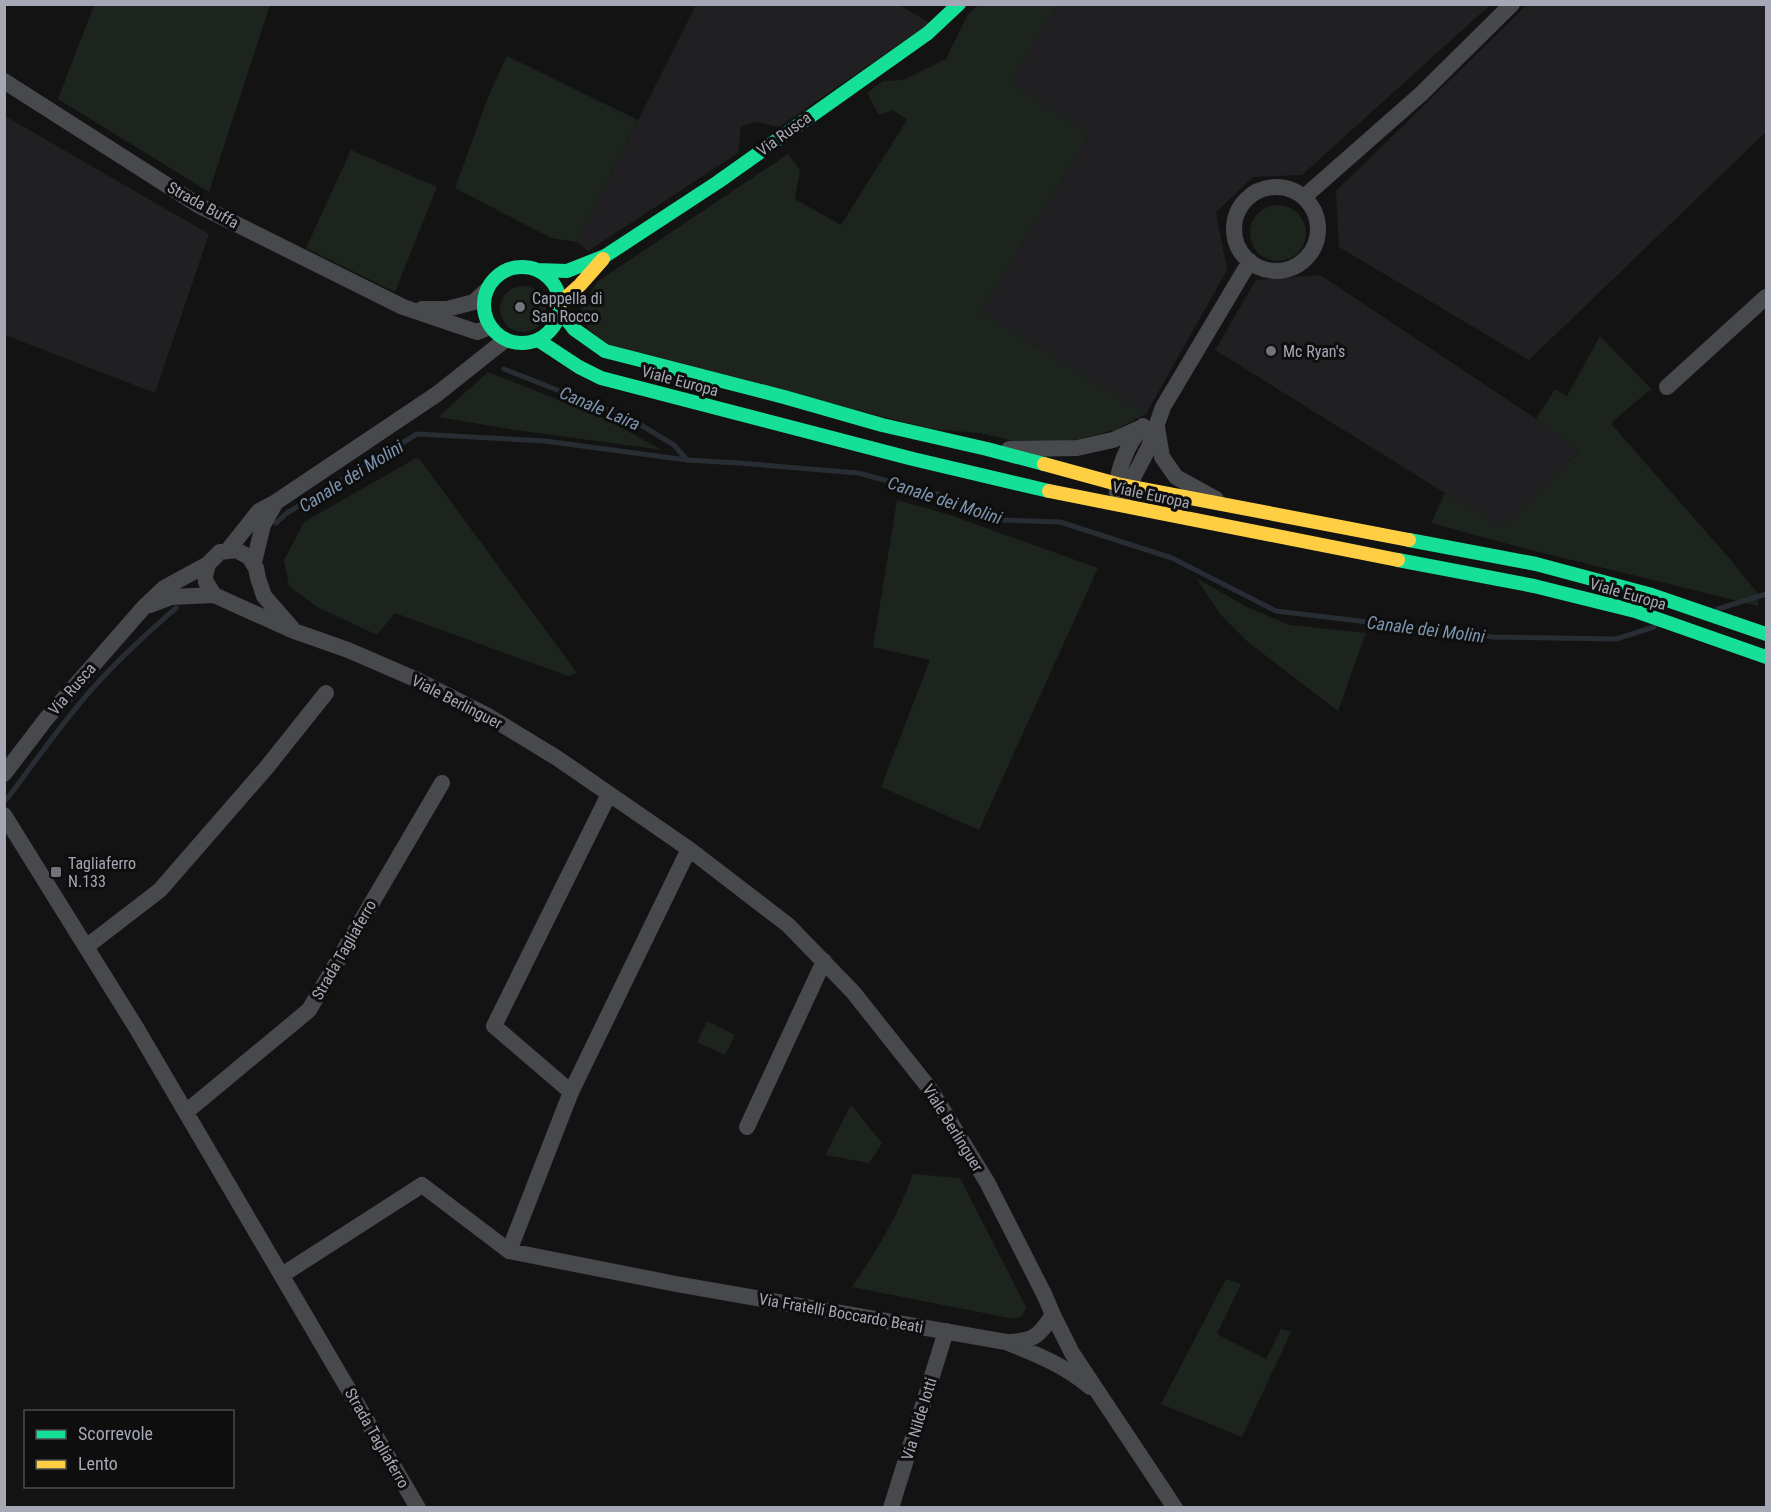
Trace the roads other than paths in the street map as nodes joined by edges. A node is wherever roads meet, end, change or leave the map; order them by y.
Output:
1 (959, 4) edge
2 (1512, 4) edge
3 (4, 81) edge
4 (1304, 197) junction
5 (605, 256) junction
6 (1250, 261) junction
7 (537, 270) junction
8 (486, 291) junction
9 (1767, 297) edge
10 (560, 307) junction
11 (412, 310) junction
12 (490, 327) junction
13 (505, 340) junction
14 (538, 340) junction
15 (1667, 387) dead end
16 (1149, 427) junction
17 (987, 449) junction
18 (1123, 486) junction
19 (276, 501) junction
20 (1118, 505) junction
21 (1230, 506) junction
22 (228, 550) junction
23 (254, 562) junction
24 (208, 564) junction
25 (258, 578) junction
26 (219, 598) junction
27 (144, 608) junction
28 (294, 631) junction
29 (1767, 634) edge
30 (1767, 657) edge
31 (326, 693) dead end
32 (4, 774) edge
33 (441, 783) dead end
34 (609, 794) junction
35 (4, 815) edge
36 (689, 849) junction
37 (86, 947) junction
38 (824, 962) junction
39 (571, 1092) junction
40 (186, 1112) junction
41 (747, 1127) dead end
42 (509, 1251) junction
43 (282, 1275) junction
44 (1053, 1315) junction
45 (946, 1331) junction
46 (1033, 1336) junction
47 (1006, 1342) junction
48 (1068, 1345) junction
49 (1045, 1358) junction
50 (1100, 1395) junction
51 (418, 1508) edge
52 (891, 1508) edge
53 (1175, 1508) edge

1 - 5 street, Via Rusca
2 - 4 street
3 - 11 street, Strada Buffa
4 - 6 street
4 - 6 street
5 - 7 street, Via Rusca
5 - 10 street, Via Rusca
6 - 16 street
7 - 8 street
7 - 10 street
8 - 11 street, Strada Buffa
8 - 12 street
9 - 15 street
10 - 14 street
10 - 17 street, Viale Europa
11 - 12 street, Strada Buffa
12 - 13 street
13 - 14 street
13 - 19 street
14 - 20 street, Viale Europa
16 - 17 street
16 - 18 street
16 - 21 street
17 - 18 street, Viale Europa
18 - 20 street
18 - 21 street, Viale Europa
19 - 22 street
19 - 23 street
20 - 30 street, Viale Europa
21 - 29 street, Viale Europa
22 - 23 street
22 - 24 street
23 - 25 street
24 - 26 street
24 - 27 street, Via Rusca
25 - 26 street
25 - 28 street
26 - 27 street
26 - 28 street, Viale Berlinguer
27 - 32 street, Via Rusca
28 - 34 street, Viale Berlinguer
31 - 37 street
33 - 40 street, Strada Tagliaferro
34 - 36 street, Viale Berlinguer
34 - 39 street
35 - 37 street, Strada Tagliaferro
36 - 38 street, Viale Berlinguer
36 - 39 street
37 - 40 street, Strada Tagliaferro
38 - 41 street
38 - 44 street, Viale Berlinguer
39 - 42 street
40 - 43 street, Strada Tagliaferro
42 - 43 street
42 - 45 street, Via Fratelli Boccardo Beati
43 - 51 street, Strada Tagliaferro
44 - 46 street
44 - 48 street, Viale Berlinguer
45 - 47 street, Via Fratelli Boccardo Beati
45 - 52 street, Via Nilde Iotti
46 - 47 street, Via Fratelli Boccardo Beati
46 - 48 street, Via Fratelli Boccardo Beati
47 - 49 street, Via Fratelli Boccardo Beati
48 - 49 street
48 - 50 street
49 - 50 street, Via Fratelli Boccardo Beati
50 - 53 street

